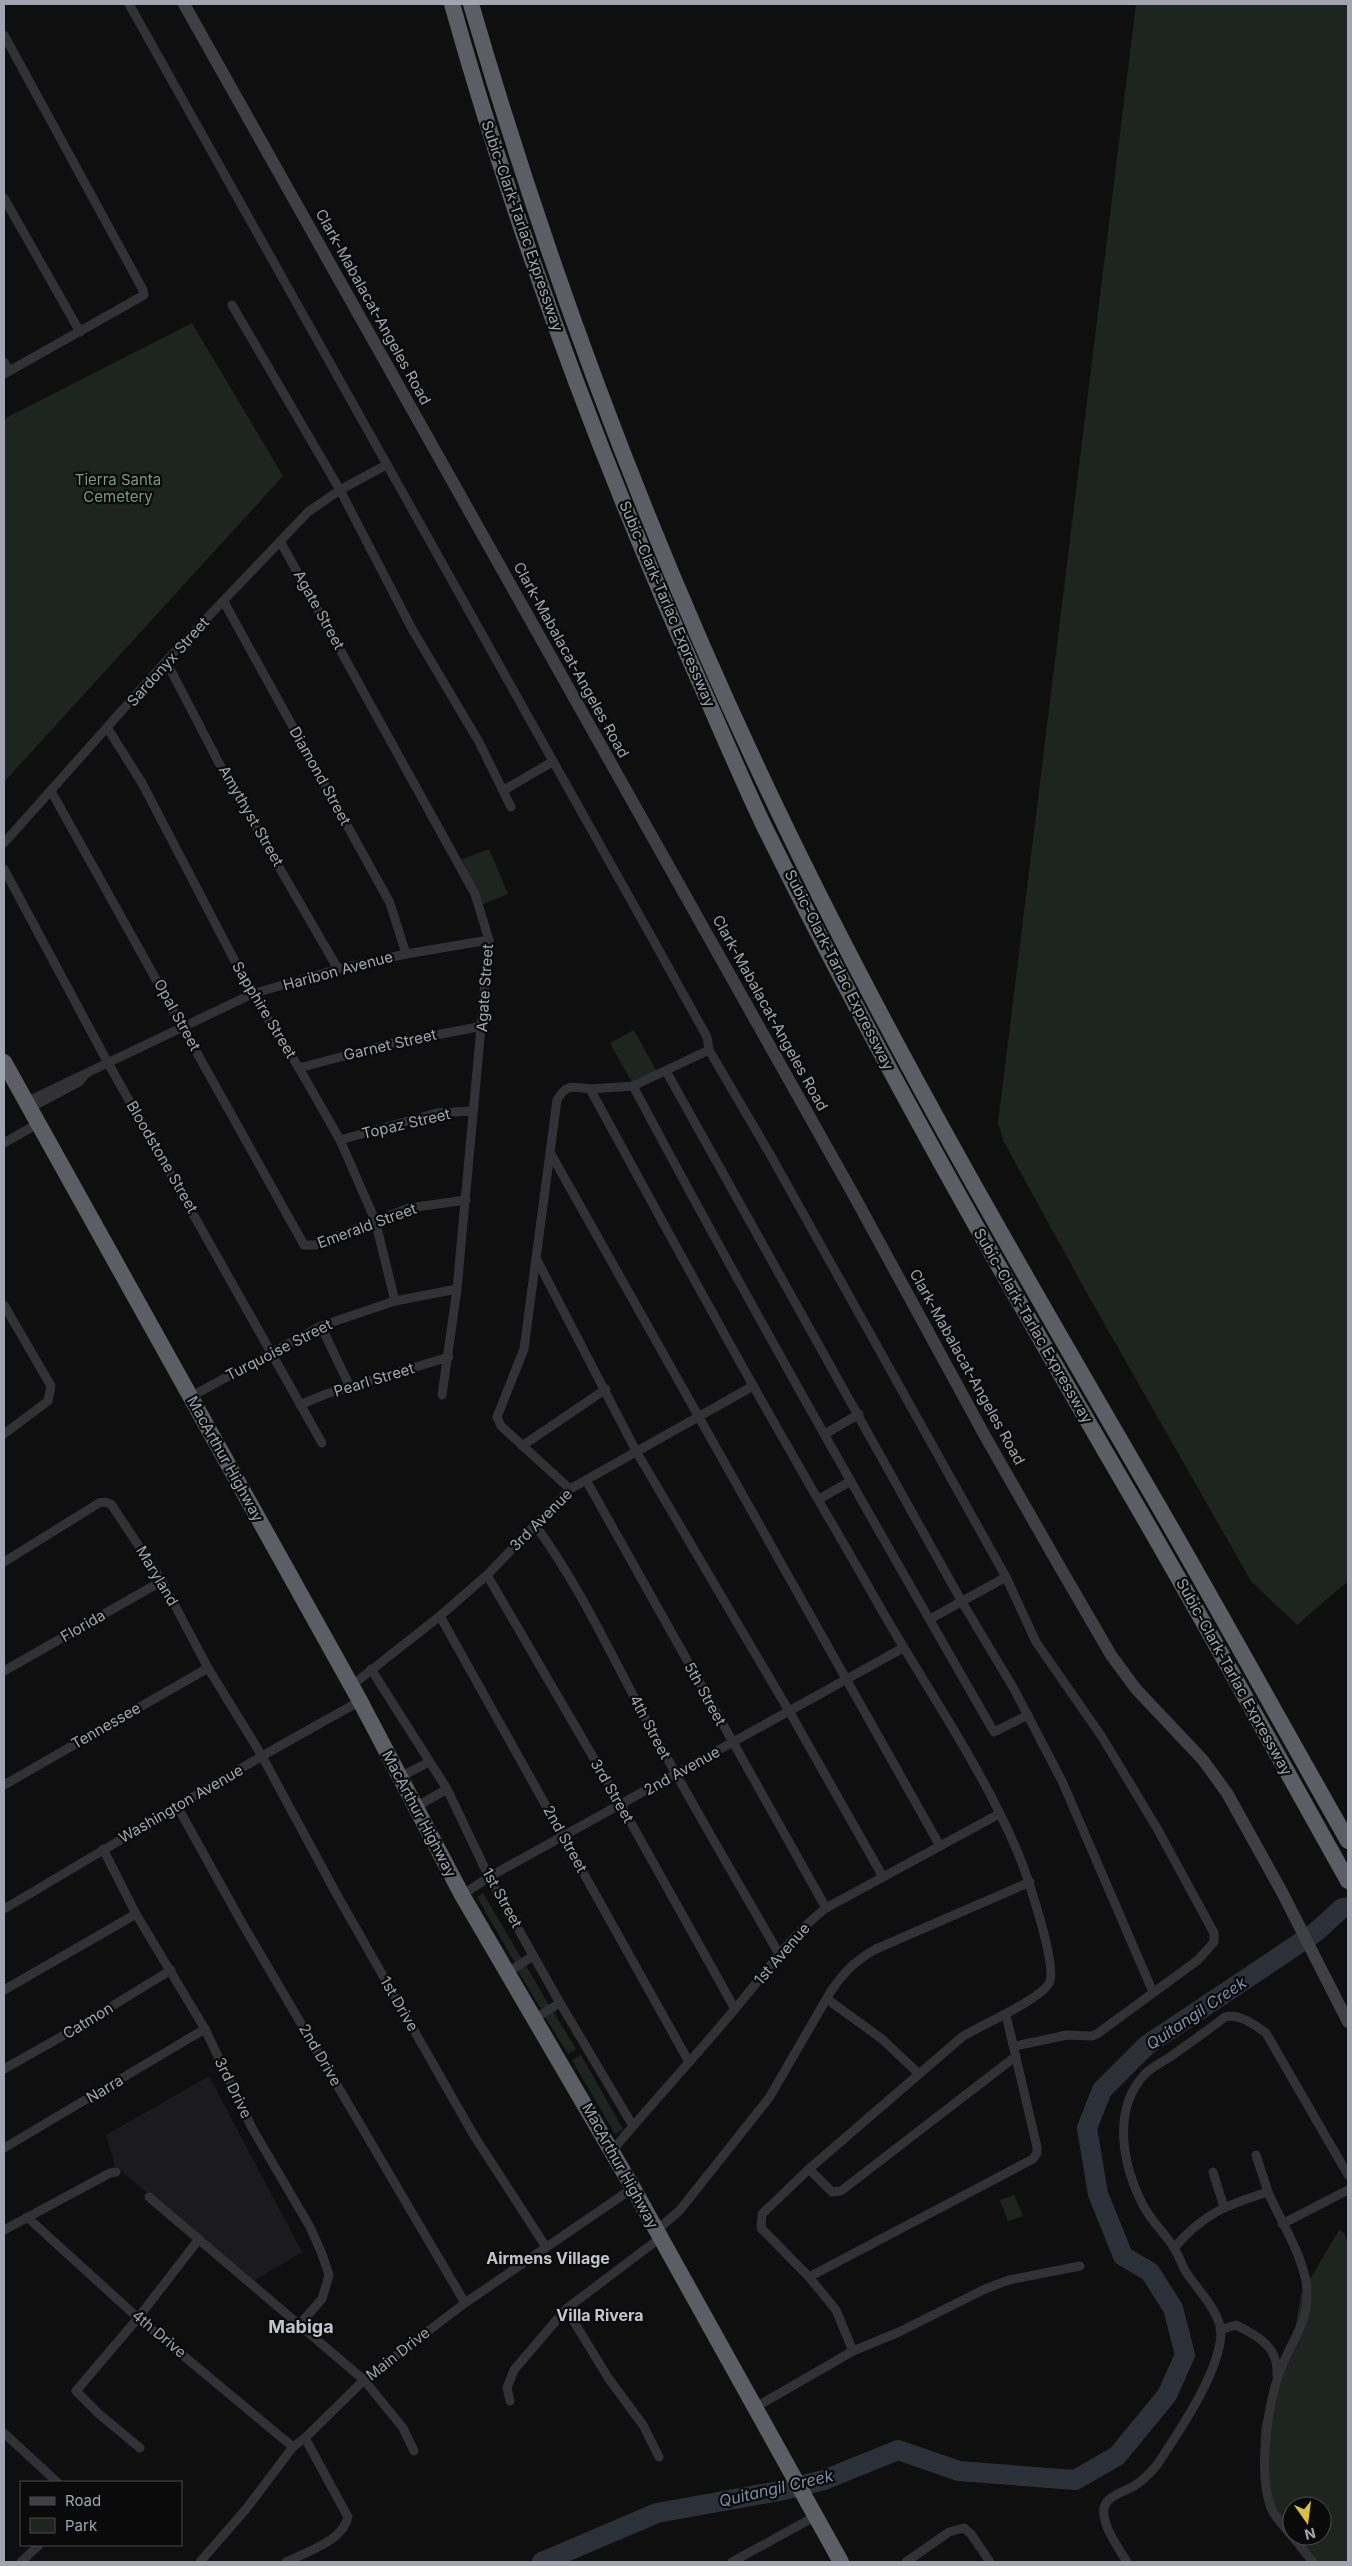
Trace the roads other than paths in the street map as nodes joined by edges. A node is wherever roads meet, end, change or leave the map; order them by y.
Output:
1 (129, 4) edge
2 (184, 4) edge
3 (452, 4) edge
4 (471, 4) edge
5 (477, 4) edge
6 (4, 35) edge
7 (506, 121) junction
8 (4, 198) edge
9 (232, 305) dead end
10 (80, 332) junction
11 (4, 362) edge
12 (6, 373) edge
13 (386, 465) junction
14 (340, 490) junction
15 (280, 541) junction
16 (224, 602) junction
17 (166, 661) junction
18 (108, 728) junction
19 (552, 762) junction
20 (504, 790) junction
21 (52, 791) junction
22 (511, 807) dead end
23 (4, 843) edge
24 (4, 869) edge
25 (489, 940) junction
26 (406, 954) junction
27 (338, 969) junction
28 (252, 994) junction
29 (483, 1026) junction
30 (183, 1027) junction
31 (709, 1050) junction
32 (4, 1062) edge
33 (108, 1063) junction
34 (299, 1068) junction
35 (666, 1071) junction
36 (633, 1086) junction
37 (590, 1089) junction
38 (28, 1105) junction
39 (473, 1110) junction
40 (39, 1123) junction
41 (340, 1140) junction
42 (4, 1143) edge
43 (551, 1154) junction
44 (466, 1200) junction
45 (375, 1220) junction
46 (301, 1240) joint
47 (537, 1260) junction
48 (457, 1289) junction
49 (395, 1301) junction
50 (4, 1305) edge
51 (320, 1326) junction
52 (273, 1352) junction
53 (449, 1357) junction
54 (753, 1386) junction
55 (350, 1387) junction
56 (606, 1389) junction
57 (442, 1395) dead end
58 (190, 1396) junction
59 (300, 1405) junction
60 (858, 1414) junction
61 (700, 1416) junction
62 (4, 1434) edge
63 (824, 1434) junction
64 (322, 1443) dead end
65 (522, 1446) junction
66 (636, 1451) junction
67 (586, 1480) junction
68 (851, 1481) junction
69 (570, 1489) junction
70 (819, 1499) junction
71 (535, 1525) junction
72 (4, 1562) edge
73 (486, 1575) junction
74 (1006, 1577) junction
75 (162, 1581) junction
76 (962, 1602) junction
77 (440, 1616) junction
78 (930, 1619) junction
79 (903, 1648) junction
80 (208, 1668) junction
81 (371, 1669) junction
82 (4, 1671) edge
83 (846, 1680) junction
84 (351, 1686) junction
85 (360, 1701) junction
86 (790, 1711) junction
87 (1028, 1715) junction
88 (732, 1744) junction
89 (262, 1756) junction
90 (429, 1762) junction
91 (676, 1774) junction
92 (400, 1777) junction
93 (4, 1785) edge
94 (447, 1789) junction
95 (621, 1805) junction
96 (177, 1806) junction
97 (416, 1807) junction
98 (999, 1814) junction
99 (564, 1836) junction
100 (1348, 1841) edge
101 (940, 1846) junction
102 (103, 1849) junction
103 (489, 1877) junction
104 (883, 1878) junction
105 (1348, 1881) edge
106 (1030, 1882) junction
107 (462, 1895) junction
108 (826, 1908) junction
109 (4, 1909) edge
110 (136, 1914) junction
111 (779, 1954) junction
112 (533, 1956) junction
113 (171, 1970) junction
114 (508, 1972) junction
115 (4, 1990) edge
116 (1153, 1992) junction
117 (827, 1999) junction
118 (560, 2003) junction
119 (735, 2009) junction
120 (1006, 2014) junction
121 (535, 2018) junction
122 (1348, 2022) edge
123 (205, 2029) junction
124 (1015, 2046) junction
125 (1016, 2056) junction
126 (689, 2062) junction
127 (4, 2069) edge
128 (918, 2074) junction
129 (633, 2126) junction
130 (4, 2148) edge
131 (612, 2151) junction
132 (1256, 2155) dead end
133 (809, 2169) junction
134 (116, 2172) dead end
135 (1213, 2172) dead end
136 (1348, 2175) edge
137 (633, 2188) junction
138 (1348, 2190) edge
139 (1268, 2192) junction
140 (149, 2197) dead end
141 (1224, 2207) junction
142 (27, 2218) junction
143 (1282, 2224) junction
144 (4, 2230) edge
145 (658, 2234) junction
146 (199, 2239) junction
147 (546, 2247) junction
148 (1174, 2248) junction
149 (1080, 2266) dead end
150 (809, 2277) junction
151 (465, 2304) junction
152 (566, 2309) junction
153 (138, 2318) junction
154 (298, 2326) junction
155 (1220, 2330) junction
156 (853, 2351) junction
157 (364, 2380) junction
158 (1276, 2380) junction
159 (510, 2401) dead end
160 (756, 2407) junction
161 (4, 2433) edge
162 (305, 2438) junction
163 (293, 2447) junction
164 (140, 2448) dead end
165 (414, 2451) dead end
166 (659, 2457) dead end
167 (56, 2481) edge
168 (816, 2516) junction
169 (1282, 2522) edge
170 (38, 2546) edge
171 (1300, 2546) edge
172 (20, 2562) edge
173 (200, 2562) edge
174 (286, 2562) edge
175 (732, 2562) edge
176 (841, 2562) edge
177 (906, 2562) edge
178 (990, 2562) edge
179 (1126, 2562) edge
180 (1313, 2562) edge

1 - 13 street
2 - 122 main road, Clark-Mabalacat-Angeles Road
3 - 105 highway, Subic-Clark-Tarlac Expressway
4 - 7 highway, Subic-Clark-Tarlac Expressway
5 - 7 highway
6 - 10 street
7 - 100 highway, Subic-Clark-Tarlac Expressway
8 - 10 street
9 - 14 street
10 - 12 street
11 - 12 street
13 - 14 street, Sardonyx Street
13 - 19 street
14 - 15 street, Sardonyx Street
14 - 20 street
15 - 16 street, Sardonyx Street
15 - 25 street, Agate Street
16 - 17 street, Sardonyx Street
16 - 26 street, Diamond Street
17 - 18 street, Sardonyx Street
17 - 27 street, Amythyst Street
18 - 21 street, Sardonyx Street
18 - 28 street, Sapphire Street
19 - 20 street
19 - 31 street
20 - 22 street
21 - 23 street, Sardonyx Street
21 - 30 street, Opal Street
24 - 33 street, Bloodstone Street
25 - 26 street, Haribon Avenue
25 - 29 street, Agate Street
26 - 27 street, Haribon Avenue
27 - 28 street, Haribon Avenue
28 - 30 street, Haribon Avenue
28 - 34 street, Sapphire Street
29 - 34 street, Garnet Street
29 - 39 street, Agate Street
30 - 33 street, Haribon Avenue
30 - 46 street, Opal Street
31 - 35 street
31 - 74 street
32 - 38 highway, MacArthur Highway
33 - 38 street, Haribon Avenue
33 - 52 street, Bloodstone Street
34 - 41 street, Sapphire Street
35 - 36 street
35 - 60 street
36 - 37 street
36 - 63 street
37 - 43 street
37 - 54 street
38 - 40 highway, MacArthur Highway
39 - 41 street, Topaz Street
39 - 44 street, Agate Street
40 - 42 street
40 - 58 highway, MacArthur Highway
41 - 45 street, Sapphire Street
43 - 47 street
43 - 61 street
44 - 45 street, Emerald Street
44 - 48 street, Agate Street
45 - 46 street, Emerald Street
45 - 49 street, Sapphire Street
47 - 56 street
47 - 65 street
48 - 49 street, Turquoise Street
48 - 53 street, Agate Street
49 - 51 street, Turquoise Street
50 - 62 street
51 - 52 street, Turquoise Street
51 - 55 street
52 - 58 street, Turquoise Street
52 - 59 street, Bloodstone Street
53 - 55 street, Pearl Street
53 - 57 street, Agate Street
54 - 61 street, 3rd Avenue
54 - 70 street
55 - 59 street, Pearl Street
56 - 65 street
56 - 66 street
58 - 84 highway, MacArthur Highway
59 - 64 street, Bloodstone Street
60 - 63 street
60 - 76 street
61 - 66 street, 3rd Avenue
61 - 83 street
63 - 68 street
65 - 69 street
66 - 67 street, 3rd Avenue
66 - 86 street
67 - 69 street, 3rd Avenue
67 - 88 street, 5th Street
68 - 70 street
68 - 78 street
69 - 71 street, 3rd Avenue
70 - 79 street
71 - 73 street, 3rd Avenue
71 - 91 street, 4th Street
72 - 75 street, Maryland
73 - 77 street, 3rd Avenue
73 - 95 street, 3rd Street
74 - 76 street
74 - 116 street
75 - 80 street, Maryland
75 - 82 street, Florida
76 - 78 street
76 - 87 street
77 - 81 street, 3rd Avenue
77 - 99 street, 2nd Street
78 - 87 street
79 - 83 street, 2nd Avenue
79 - 98 street
80 - 89 street, Maryland
80 - 93 street, Tennessee
81 - 84 street, 3rd Avenue
81 - 90 street, 1st Street
83 - 86 street, 2nd Avenue
83 - 101 street
84 - 85 highway, MacArthur Highway
85 - 89 street, Washington Avenue
85 - 92 highway, MacArthur Highway
86 - 88 street, 2nd Avenue
86 - 104 street
87 - 116 street
88 - 91 street, 2nd Avenue
88 - 108 street, 5th Street
89 - 96 street, Washington Avenue
89 - 147 street, 1st Drive
90 - 92 street
90 - 94 street, 1st Street
91 - 95 street, 2nd Avenue
91 - 111 street, 4th Street
92 - 97 highway, MacArthur Highway
94 - 97 street
94 - 103 street, 1st Street
95 - 99 street, 2nd Avenue
95 - 119 street, 3rd Street
96 - 102 street, Washington Avenue
96 - 151 street, 2nd Drive
97 - 107 highway, MacArthur Highway
98 - 101 street, 1st Avenue
98 - 106 street
99 - 103 street, 2nd Avenue
99 - 126 street, 2nd Street
101 - 104 street, 1st Avenue
102 - 109 street, Washington Avenue
102 - 110 street, 3rd Drive
103 - 107 street, 2nd Avenue
103 - 112 street, 1st Street
104 - 108 street, 1st Avenue
106 - 117 street
106 - 120 street
107 - 114 highway, MacArthur Highway
108 - 111 street, 1st Avenue
110 - 113 street, 3rd Drive
110 - 115 street
111 - 119 street, 1st Avenue
112 - 114 street
112 - 118 street, 1st Street
113 - 123 street, 3rd Drive
113 - 127 street, Catmon
114 - 121 highway, MacArthur Highway
116 - 124 street
117 - 128 street
117 - 145 street
118 - 121 street
118 - 129 street, 1st Street
119 - 126 street, 1st Avenue
120 - 124 street
120 - 128 street
121 - 131 highway, MacArthur Highway
123 - 130 street, Narra
123 - 154 street, 3rd Drive
124 - 125 street
125 - 133 street
125 - 150 street
126 - 129 street, 1st Avenue
128 - 133 street
129 - 131 street, 1st Avenue
131 - 137 highway, MacArthur Highway
132 - 139 street
133 - 150 street
134 - 142 street
135 - 141 street
136 - 148 street
137 - 145 highway, MacArthur Highway
137 - 147 street, Main Drive
138 - 143 street
139 - 141 street
139 - 143 street
140 - 146 street
141 - 148 street
142 - 144 street
142 - 153 street, 4th Drive
143 - 158 street
145 - 152 street
145 - 160 highway, MacArthur Highway
146 - 153 street
146 - 154 street
147 - 151 street, Main Drive
148 - 155 street
149 - 156 street
150 - 156 street
151 - 157 street, Main Drive
152 - 159 street
152 - 166 street
153 - 163 street, 4th Drive
153 - 164 street
154 - 157 street
155 - 158 street
155 - 179 street
156 - 160 street
157 - 162 street, Main Drive
157 - 165 street
158 - 169 street
160 - 168 highway, MacArthur Highway
161 - 167 street
162 - 163 street, Main Drive
162 - 174 street
163 - 173 street, Main Drive
168 - 175 street
168 - 176 highway, MacArthur Highway
170 - 172 street
171 - 180 street
177 - 178 street

